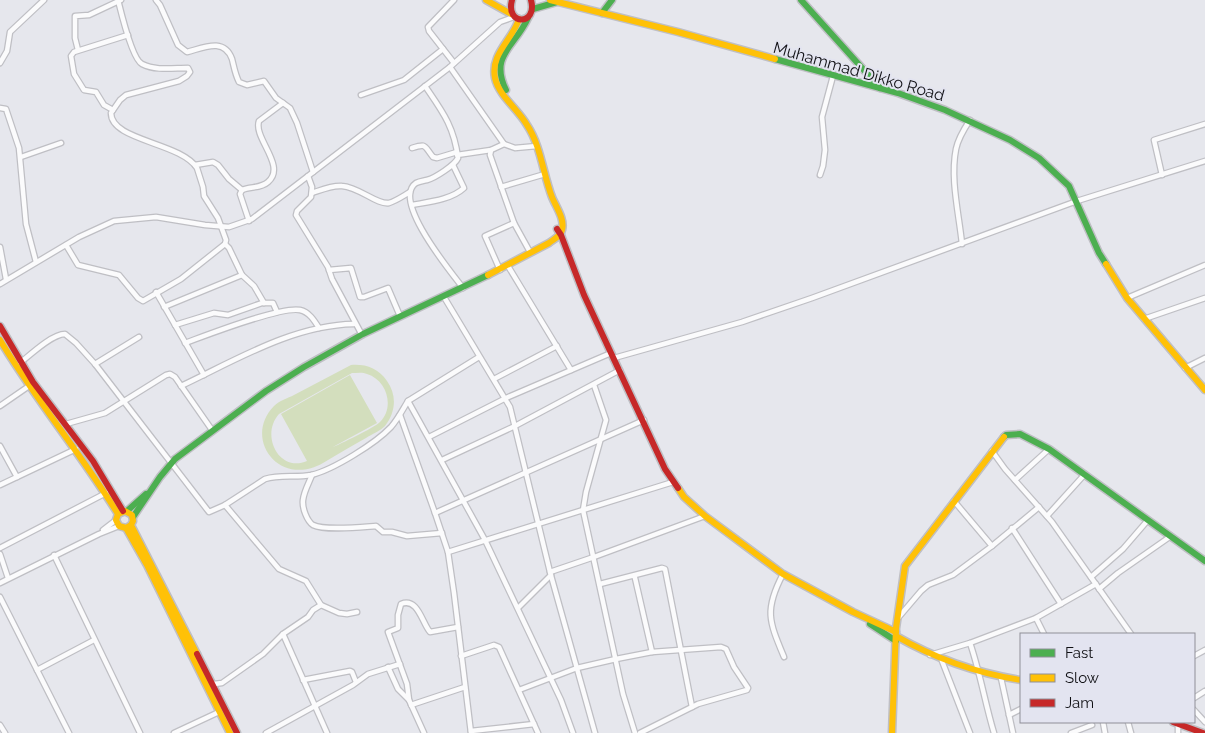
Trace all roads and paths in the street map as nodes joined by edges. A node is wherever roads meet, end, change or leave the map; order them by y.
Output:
1 (44, 0) edge
2 (119, 0) edge
3 (454, 0) edge
4 (486, 0) edge
5 (512, 0) edge
6 (531, 0) edge
7 (550, 0) edge
8 (612, 0) edge
9 (801, 0) edge
10 (159, 1) edge
11 (558, 1) junction
12 (533, 9) junction
13 (602, 13) junction
14 (514, 17) junction
15 (528, 18) junction
16 (128, 35) junction
17 (443, 49) junction
18 (78, 50) junction
19 (0, 63) edge
20 (452, 65) junction
21 (833, 76) junction
22 (425, 86) junction
23 (881, 88) junction
24 (361, 95) dead end
25 (283, 103) junction
26 (0, 108) edge
27 (516, 109) junction
28 (113, 110) junction
29 (970, 120) junction
30 (1205, 124) edge
31 (61, 142) dead end
32 (504, 144) junction
33 (537, 146) junction
34 (412, 148) dead end
35 (491, 150) junction
36 (457, 153) junction
37 (21, 157) junction
38 (1205, 161) edge
39 (196, 165) junction
40 (454, 165) junction
41 (313, 172) junction
42 (545, 174) junction
43 (820, 175) dead end
44 (1162, 175) junction
45 (308, 176) junction
46 (501, 187) junction
47 (242, 190) junction
48 (410, 192) junction
49 (312, 193) junction
50 (1077, 201) junction
51 (412, 205) junction
52 (249, 220) junction
53 (514, 223) junction
54 (221, 226) junction
55 (559, 232) junction
56 (225, 244) junction
57 (962, 244) junction
58 (66, 245) junction
59 (0, 247) edge
60 (530, 252) junction
61 (36, 262) junction
62 (1205, 265) edge
63 (508, 266) junction
64 (329, 270) junction
65 (500, 270) junction
66 (242, 275) junction
67 (6, 279) junction
68 (0, 284) edge
69 (463, 288) junction
70 (156, 292) junction
71 (444, 297) junction
72 (1127, 298) junction
73 (1205, 298) edge
74 (264, 303) junction
75 (164, 307) junction
76 (277, 312) junction
77 (400, 316) junction
78 (1144, 318) junction
79 (354, 324) junction
80 (175, 326) junction
81 (319, 328) junction
82 (1, 329) edge
83 (362, 335) junction
84 (139, 337) dead end
85 (0, 340) edge
86 (185, 343) junction
87 (557, 346) junction
88 (613, 356) junction
89 (479, 357) junction
90 (1205, 358) edge
91 (20, 363) junction
92 (95, 364) junction
93 (1185, 368) junction
94 (571, 370) junction
95 (620, 370) junction
96 (204, 375) junction
97 (494, 380) junction
98 (594, 385) junction
99 (29, 386) junction
100 (181, 386) junction
101 (1205, 390) edge
102 (506, 398) junction
103 (408, 401) junction
104 (123, 403) junction
105 (0, 406) edge
106 (400, 415) junction
107 (644, 420) junction
108 (66, 424) junction
109 (515, 426) junction
110 (212, 430) junction
111 (430, 437) junction
112 (601, 440) junction
113 (0, 446) edge
114 (76, 449) junction
115 (1049, 449) junction
116 (992, 450) junction
117 (442, 460) junction
118 (171, 463) junction
119 (526, 473) junction
120 (312, 474) junction
121 (1086, 474) junction
122 (17, 477) junction
123 (1015, 480) junction
124 (673, 482) junction
125 (0, 485) edge
126 (151, 490) junction
127 (106, 494) junction
128 (464, 499) junction
129 (954, 501) junction
130 (225, 505) junction
131 (1039, 507) junction
132 (583, 510) junction
133 (436, 513) junction
134 (705, 516) junction
135 (1047, 516) junction
136 (123, 519) junction
137 (1148, 520) junction
138 (538, 524) junction
139 (1012, 528) junction
140 (442, 533) junction
141 (1171, 536) junction
142 (485, 540) junction
143 (992, 546) junction
144 (0, 548) edge
145 (448, 552) junction
146 (0, 554) edge
147 (54, 555) junction
148 (594, 557) junction
149 (1205, 560) edge
150 (550, 573) junction
151 (783, 574) junction
152 (634, 576) junction
153 (1091, 577) junction
154 (8, 578) junction
155 (0, 583) edge
156 (600, 584) junction
157 (1097, 586) junction
158 (0, 596) edge
159 (1061, 604) junction
160 (321, 605) junction
161 (518, 608) junction
162 (357, 612) dead end
163 (898, 618) junction
164 (1036, 618) junction
165 (458, 626) junction
166 (1044, 633) edge
167 (1130, 633) edge
168 (283, 634) junction
169 (896, 636) junction
170 (94, 640) junction
171 (970, 643) junction
172 (680, 650) junction
173 (652, 652) junction
174 (929, 655) junction
175 (461, 656) junction
176 (784, 657) dead end
177 (616, 659) junction
178 (942, 661) junction
179 (400, 664) junction
180 (388, 668) junction
181 (576, 668) junction
182 (37, 670) junction
183 (980, 673) junction
184 (551, 678) junction
185 (1001, 678) junction
186 (304, 680) junction
187 (1020, 680) edge
188 (356, 682) junction
189 (214, 684) junction
190 (465, 687) junction
191 (519, 690) junction
192 (409, 700) junction
193 (411, 705) junction
194 (315, 706) junction
195 (692, 707) junction
196 (1020, 710) edge
197 (1195, 711) edge
198 (219, 712) junction
199 (1009, 715) junction
200 (1205, 722) edge
201 (534, 724) junction
202 (0, 725) edge
203 (1092, 725) dead end
204 (1176, 727) edge
205 (502, 730) edge
206 (471, 732) edge
207 (5, 733) edge
208 (69, 733) edge
209 (140, 733) edge
210 (174, 733) edge
211 (230, 733) edge
212 (237, 733) edge
213 (266, 733) edge
214 (327, 733) edge
215 (424, 733) edge
216 (538, 733) edge
217 (573, 733) edge
218 (594, 733) edge
219 (635, 733) edge
220 (640, 733) edge
221 (892, 733) edge
222 (970, 733) edge
223 (994, 733) edge
224 (1013, 733) edge
225 (1071, 733) edge
226 (1170, 733) edge
227 (1203, 733) edge

1 - 19 street
2 - 16 street
2 - 18 street
3 - 17 street
4 - 14 street
5 - 14 street
6 - 12 street
7 - 11 street, Muhammad Dikko Road
8 - 13 street
9 - 23 street
10 - 25 street
11 - 12 street
11 - 13 street, Muhammad Dikko Road
12 - 15 street
13 - 21 street, Muhammad Dikko Road
14 - 15 street
14 - 20 street
14 - 27 street
15 - 27 street
16 - 18 street
16 - 28 street
17 - 20 street
17 - 24 street
18 - 28 street
20 - 22 street
20 - 32 street
21 - 23 street, Muhammad Dikko Road
21 - 43 street
22 - 36 street
22 - 41 street
23 - 29 street, Muhammad Dikko Road
25 - 41 street
25 - 47 street
26 - 37 street
27 - 33 street
28 - 39 street
29 - 50 street, Muhammad Dikko Road
29 - 57 street
30 - 44 street
31 - 37 street
32 - 33 street
32 - 35 street
33 - 42 street
34 - 36 street
35 - 36 street
35 - 46 street
36 - 40 street
37 - 61 street
38 - 44 street
39 - 47 street
39 - 54 street
40 - 48 street
40 - 51 street
41 - 45 street
42 - 46 street
42 - 55 street
44 - 50 street
45 - 49 street
45 - 52 street
46 - 53 street
47 - 52 street
48 - 49 street
48 - 51 street
49 - 64 street
50 - 57 street
50 - 72 street, Muhammad Dikko Road
51 - 69 street
52 - 54 street
53 - 60 street
53 - 65 street
54 - 56 street
54 - 58 street
55 - 60 street
55 - 88 street
56 - 66 street
56 - 70 street
57 - 88 street
58 - 61 street
58 - 70 street
59 - 67 street
60 - 63 street
61 - 67 street
62 - 72 street
63 - 65 street
63 - 87 street
64 - 77 street
64 - 79 street
65 - 69 street
66 - 74 street
66 - 75 street
67 - 68 street
69 - 71 street
70 - 75 street
71 - 77 street
71 - 89 street
72 - 78 street, Muhammad Dikko Road
73 - 78 street
74 - 76 street
74 - 80 street
75 - 80 street
76 - 81 street
76 - 86 street
77 - 83 street
78 - 93 street, Muhammad Dikko Road
79 - 81 street
79 - 83 street
80 - 86 street
81 - 96 street
82 - 91 street
83 - 110 street
84 - 92 street
85 - 99 street
86 - 96 street
87 - 94 street
87 - 97 street
88 - 94 street
88 - 95 street
89 - 97 street
89 - 103 street
90 - 93 street
91 - 92 street
91 - 108 street
92 - 104 street
93 - 101 street, Muhammad Dikko Road
94 - 102 street
95 - 98 street
95 - 107 street
96 - 100 street
97 - 102 street
98 - 109 street
98 - 112 street
99 - 105 street
99 - 114 street
100 - 104 street
100 - 110 street
102 - 109 street
102 - 111 street
103 - 106 street
103 - 111 street
104 - 108 street
104 - 118 street
106 - 120 street
106 - 133 street
107 - 112 street
107 - 124 street
108 - 136 street
109 - 117 street
109 - 119 street
110 - 118 street
111 - 117 street
112 - 119 street
112 - 132 street
113 - 122 street
114 - 122 street
114 - 127 street
115 - 116 street
115 - 121 street
115 - 123 street
116 - 123 street
116 - 129 street
117 - 128 street
118 - 126 street
118 - 130 street
119 - 128 street
119 - 138 street
120 - 130 street
120 - 140 street
121 - 135 street
121 - 137 street
122 - 125 street
123 - 131 street
124 - 132 street
124 - 134 street
126 - 136 street
126 - 136 street
127 - 136 street
127 - 144 street
128 - 133 street
128 - 142 street
129 - 143 street
129 - 163 street
130 - 160 street
131 - 135 street
131 - 139 street
132 - 138 street
132 - 148 street
133 - 140 street
134 - 148 street
134 - 151 street
135 - 153 street
136 - 147 street
136 - 189 street
136 - 198 street
137 - 141 street
137 - 153 street
138 - 142 street
138 - 150 street
139 - 143 street
139 - 159 street
140 - 145 street
141 - 149 street
141 - 157 street
142 - 145 street
142 - 161 street
143 - 163 street
145 - 165 street
146 - 154 street
147 - 154 street
147 - 170 street
148 - 150 street
148 - 156 street
150 - 161 street
150 - 181 street
151 - 169 street
151 - 176 street
152 - 156 street
152 - 172 street
152 - 173 street
153 - 157 street
154 - 155 street
156 - 177 street
157 - 159 street
157 - 167 street
158 - 182 street
159 - 164 street
160 - 162 street
160 - 168 street
161 - 184 street
163 - 169 street
164 - 166 street
164 - 171 street
165 - 175 street
165 - 179 street
168 - 186 street
168 - 189 street
169 - 174 street
169 - 221 street
170 - 182 street
170 - 209 street
171 - 174 street
171 - 183 street
172 - 173 street
172 - 195 street
172 - 195 street
173 - 177 street
174 - 178 street
175 - 190 street
175 - 191 street
177 - 181 street
177 - 219 street
178 - 183 street
178 - 222 street
179 - 180 street
179 - 192 street
180 - 188 street
180 - 192 street
181 - 184 street
181 - 218 street
182 - 208 street
183 - 185 street
183 - 223 street
184 - 191 street
184 - 217 street
185 - 187 street
185 - 199 street
186 - 188 street
186 - 194 street
188 - 194 street
189 - 212 street
190 - 193 street
190 - 206 street
191 - 201 street
192 - 193 street
193 - 215 street
194 - 213 street
194 - 214 street
195 - 220 street
196 - 199 street
197 - 200 street
198 - 210 street
198 - 211 street
199 - 224 street
201 - 205 street
201 - 216 street
202 - 207 street
203 - 225 street
204 - 226 street
204 - 227 street
205 - 206 street

